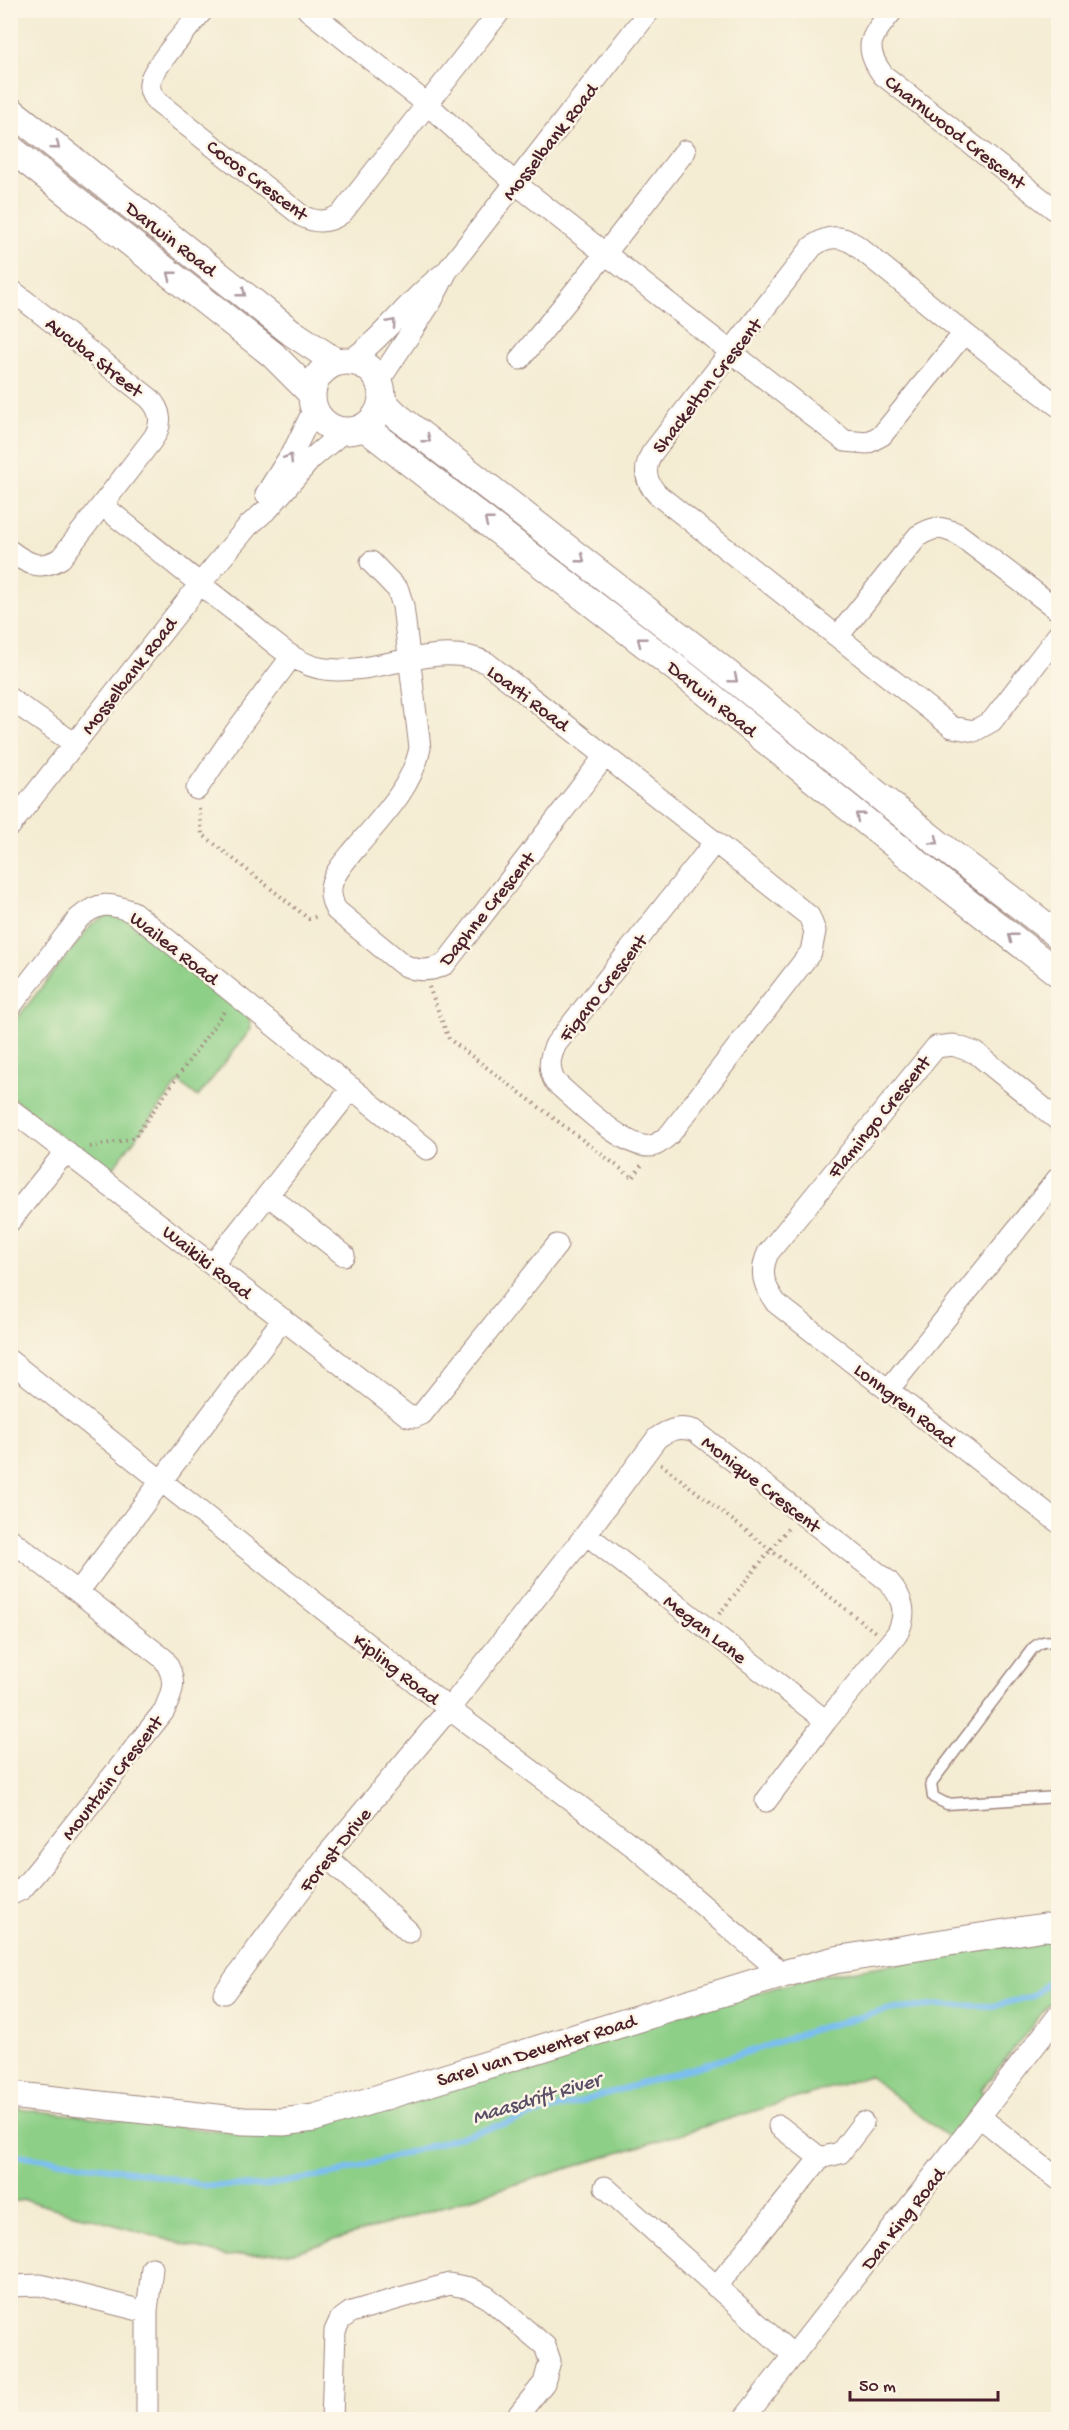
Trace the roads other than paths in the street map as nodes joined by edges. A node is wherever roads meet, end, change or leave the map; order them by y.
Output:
1 (203, 10) edge
2 (308, 10) edge
3 (501, 10) edge
4 (650, 10) edge
5 (893, 10) edge
6 (427, 104) junction
7 (10, 110) edge
8 (10, 148) edge
9 (685, 151) dead end
10 (515, 183) junction
11 (1059, 212) edge
12 (605, 254) junction
13 (447, 271) junction
14 (10, 289) edge
15 (964, 333) junction
16 (730, 353) junction
17 (520, 359) dead end
18 (342, 361) junction
19 (381, 391) junction
20 (313, 402) junction
21 (1059, 406) edge
22 (354, 429) junction
23 (102, 505) junction
24 (248, 526) junction
25 (10, 551) edge
26 (370, 561) dead end
27 (200, 584) junction
28 (1059, 610) edge
29 (1059, 634) edge
30 (838, 636) junction
31 (292, 656) junction
32 (410, 659) junction
33 (10, 699) edge
34 (75, 744) junction
35 (605, 756) junction
36 (198, 789) road end
37 (10, 826) edge
38 (714, 843) junction
39 (1059, 935) edge
40 (1059, 973) edge
41 (10, 1007) edge
42 (352, 1088) junction
43 (10, 1109) edge
44 (1059, 1120) edge
45 (655, 1145) joint
46 (427, 1149) dead end
47 (66, 1151) junction
48 (1059, 1178) edge
49 (267, 1195) junction
50 (10, 1221) edge
51 (557, 1245) dead end
52 (344, 1255) dead end
53 (213, 1264) junction
54 (763, 1278) joint
55 (283, 1319) junction
56 (10, 1361) edge
57 (889, 1389) junction
58 (161, 1482) junction
59 (1059, 1522) edge
60 (586, 1534) junction
61 (10, 1539) edge
62 (78, 1592) junction
63 (1059, 1644) edge
64 (449, 1709) junction
65 (826, 1721) junction
66 (1059, 1797) edge
67 (766, 1801) dead end
68 (326, 1856) junction
69 (10, 1895) edge
70 (1059, 1928) edge
71 (409, 1932) dead end
72 (783, 1974) junction
73 (224, 1993) dead end
74 (1059, 2016) edge
75 (10, 2096) edge
76 (980, 2117) junction
77 (863, 2123) dead end
78 (779, 2126) dead end
79 (820, 2158) junction
80 (1059, 2179) edge
81 (605, 2187) dead end
82 (152, 2268) dead end
83 (10, 2286) edge
84 (716, 2287) junction
85 (147, 2312) junction
86 (794, 2356) junction
87 (147, 2420) edge
88 (332, 2420) edge
89 (514, 2420) edge
90 (743, 2420) edge

1 - 6 street, Cocos Crescent
2 - 6 street
3 - 6 street
4 - 10 street, Mosselbank Road
5 - 11 street, Charnwood Crescent
6 - 10 street
7 -> 18 street, Darwin Road
20 -> 8 street, Darwin Road
9 - 12 street
10 - 12 street
10 - 13 street, Mosselbank Road
12 - 16 street
12 - 17 street
18 -> 13 street, Mosselbank Road
13 - 19 street, Mosselbank Road
14 - 23 street, Aucuba Street
15 - 16 street
15 - 16 street, Shackelton Crescent
15 - 21 street, Shackelton Crescent
16 - 30 street, Shackelton Crescent
18 - 19 street
18 - 20 street
19 - 22 street
19 -> 39 street, Darwin Road
20 - 22 street
24 -> 20 street, Mosselbank Road
22 - 24 street, Mosselbank Road
40 -> 22 street, Darwin Road
23 - 25 street
23 - 27 street
24 - 27 street, Mosselbank Road
26 - 32 street
27 - 31 street, Loarti Road
27 - 34 street, Mosselbank Road
28 - 30 street
29 - 30 street, Shackelton Crescent
31 - 32 street, Loarti Road
31 - 36 street
32 - 35 street, Loarti Road
32 - 35 street, Daphne Crescent
33 - 34 street
34 - 37 street, Mosselbank Road
35 - 38 street, Loarti Road
38 - 45 street, Loarti Road
38 - 45 street, Figaro Crescent
41 - 42 street, Wailea Road
42 - 46 street, Wailea Road
42 - 49 street
43 - 47 street
44 - 54 street, Flamingo Crescent
47 - 50 street
47 - 53 street, Waikiki Road
48 - 57 street
49 - 52 street
49 - 53 street
51 - 55 street, Waikiki Road
53 - 55 street, Waikiki Road
54 - 57 street, Lonngren Road
55 - 58 street
56 - 58 street, Kipling Road
57 - 59 street, Lonngren Road
58 - 62 street
58 - 64 street, Kipling Road
60 - 64 street, Monique Crescent
60 - 65 street, Megan Lane
60 - 65 street, Monique Crescent
61 - 62 street, Mountain Crescent
62 - 69 street, Mountain Crescent
63 - 66 lane
64 - 68 street, Forest Drive
64 - 72 street, Kipling Road
65 - 67 street, Monique Crescent
68 - 71 street
68 - 73 street, Forest Drive
70 - 72 street, Sarel van Deventer Road
72 - 75 street, Sarel van Deventer Road
74 - 76 street, Dan King Road
76 - 80 street
76 - 86 street, Dan King Road
77 - 79 street
78 - 79 street
79 - 84 street
81 - 84 street
82 - 85 street
83 - 85 street
84 - 86 street
85 - 87 street
86 - 90 street, Dan King Road
88 - 89 street

